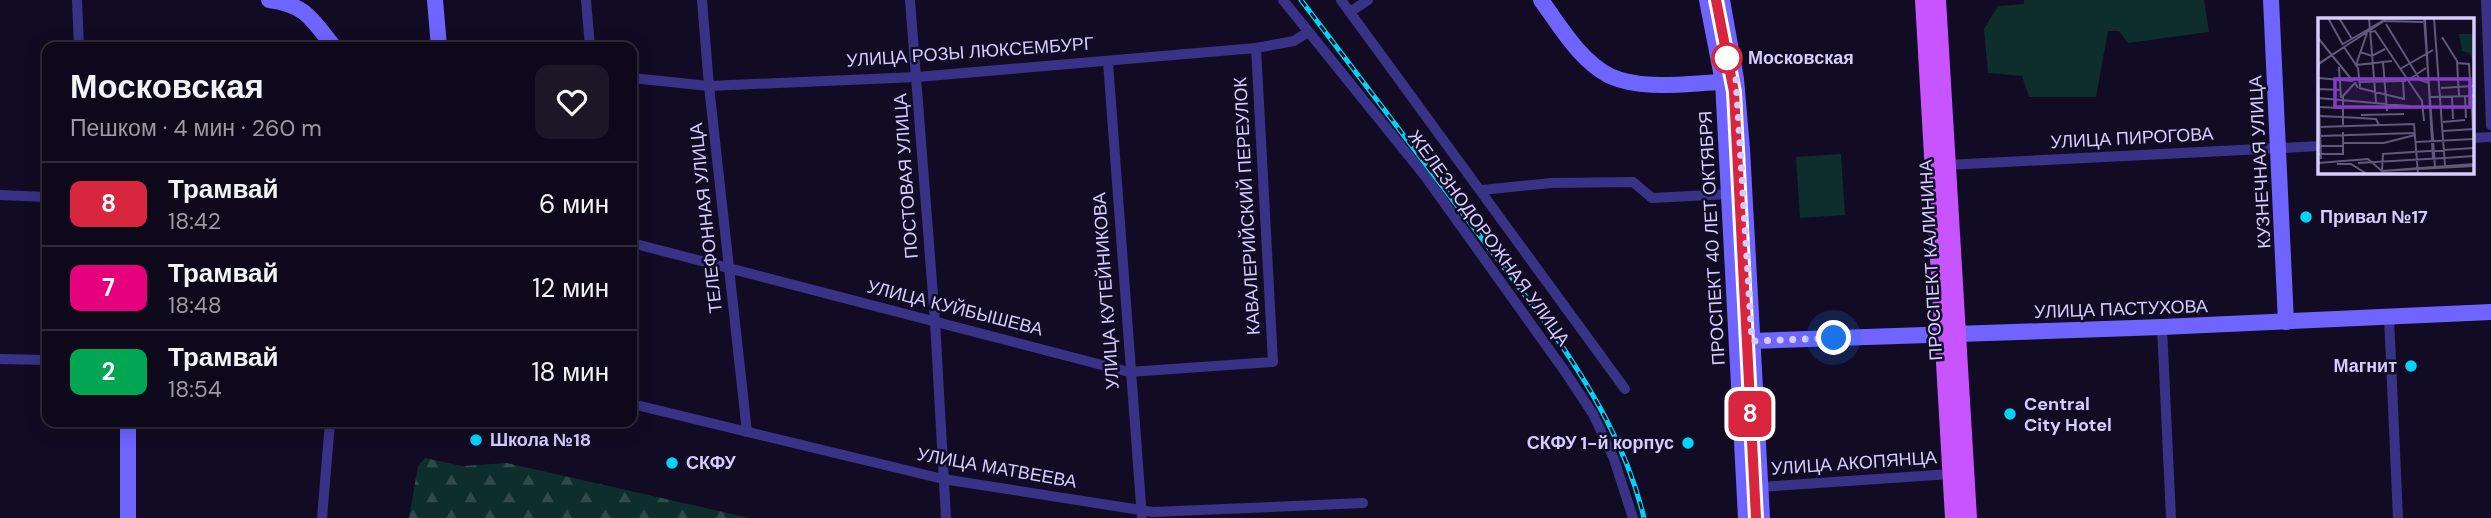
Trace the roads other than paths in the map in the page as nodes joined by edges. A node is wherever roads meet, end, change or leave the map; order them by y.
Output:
1 (77, 0) edge
2 (269, 0) edge
3 (435, 0) edge
4 (586, 0) edge
5 (702, 0) edge
6 (911, 0) edge
7 (1283, 0) edge
8 (1341, 0) edge
9 (1368, 0) edge
10 (1541, 0) edge
11 (1707, 0) edge
12 (1722, 0) edge
13 (1924, 0) edge
14 (1937, 0) edge
15 (2271, 0) edge
16 (2486, 0) edge
17 (300, 5) edge
18 (1350, 12) junction
19 (1308, 33) junction
20 (79, 42) edge
21 (330, 42) edge
22 (439, 42) edge
23 (590, 42) edge
24 (1256, 48) junction
25 (1108, 62) junction
26 (916, 77) junction
27 (637, 79) edge
28 (1730, 80) junction
29 (709, 86) junction
30 (2491, 125) edge
31 (2318, 146) edge
32 (2279, 148) junction
33 (1947, 165) junction
34 (1481, 190) junction
35 (1730, 194) junction
36 (0, 195) edge
37 (42, 197) edge
38 (637, 244) edge
39 (730, 269) junction
40 (2491, 312) edge
41 (2389, 317) junction
42 (935, 321) junction
43 (2286, 321) junction
44 (2162, 327) junction
45 (1950, 333) junction
46 (1752, 341) junction
47 (0, 359) edge
48 (42, 360) edge
49 (1273, 362) joint
50 (1129, 372) junction
51 (1625, 389) dead end
52 (637, 405) edge
53 (128, 427) edge
54 (330, 427) edge
55 (747, 432) junction
56 (1951, 474) junction
57 (943, 479) junction
58 (1760, 486) junction
59 (1363, 503) dead end
60 (1142, 514) edge
61 (128, 518) edge
62 (322, 518) edge
63 (946, 518) edge
64 (1633, 518) edge
65 (1746, 518) edge
66 (1762, 518) edge
67 (1954, 518) edge
68 (1968, 518) edge
69 (2171, 518) edge
70 (2398, 518) edge

1 - 20 street
2 - 17 street
3 - 22 street
4 - 23 street
5 - 29 street, ТЕЛЕФОННАЯ УЛИЦА
6 - 26 street, ПОСТОВАЯ УЛИЦА
7 - 19 street, ЖЕЛЕЗНОДОРОЖНАЯ УЛИЦА
8 - 18 street, ЖЕЛЕЗНОДОРОЖНАЯ УЛИЦА
9 - 18 street
10 - 28 street
11 - 28 street, ПРОСПЕКТ 40 ЛЕТ ОКТЯБРЯ
12 - 28 street, ПРОСПЕКТ 40 ЛЕТ ОКТЯБРЯ
13 - 45 main road, ПРОСПЕКТ КАЛИНИНА
14 - 33 main road, ПРОСПЕКТ КАЛИНИНА
15 - 32 street, КУЗНЕЧНАЯ УЛИЦА
16 - 30 street
17 - 21 street
18 - 34 street, ЖЕЛЕЗНОДОРОЖНАЯ УЛИЦА
19 - 24 street, УЛИЦА РОЗЫ ЛЮКСЕМБУРГ
19 - 64 street, ЖЕЛЕЗНОДОРОЖНАЯ УЛИЦА
24 - 25 street, УЛИЦА РОЗЫ ЛЮКСЕМБУРГ
24 - 49 street, КАВАЛЕРИЙСКИЙ ПЕРЕУЛОК
25 - 26 street, УЛИЦА РОЗЫ ЛЮКСЕМБУРГ
25 - 50 street, УЛИЦА КУТЕЙНИКОВА
26 - 29 street, УЛИЦА РОЗЫ ЛЮКСЕМБУРГ
26 - 42 street, ПОСТОВАЯ УЛИЦА
27 - 29 street, УЛИЦА РОЗЫ ЛЮКСЕМБУРГ
28 - 35 street, ПРОСПЕКТ 40 ЛЕТ ОКТЯБРЯ
28 - 46 street, ПРОСПЕКТ 40 ЛЕТ ОКТЯБРЯ
29 - 39 street, ТЕЛЕФОННАЯ УЛИЦА
31 - 32 street, УЛИЦА ПИРОГОВА
32 - 33 street, УЛИЦА ПИРОГОВА
32 - 43 street, КУЗНЕЧНАЯ УЛИЦА
33 - 45 main road, ПРОСПЕКТ КАЛИНИНА
34 - 35 street
34 - 51 street, ЖЕЛЕЗНОДОРОЖНАЯ УЛИЦА
35 - 65 street, ПРОСПЕКТ 40 ЛЕТ ОКТЯБРЯ
36 - 37 street
38 - 39 street, УЛИЦА КУЙБЫШЕВА
39 - 42 street, УЛИЦА КУЙБЫШЕВА
39 - 55 street, ТЕЛЕФОННАЯ УЛИЦА
40 - 41 street, УЛИЦА ПАСТУХОВА
41 - 43 street, УЛИЦА ПАСТУХОВА
41 - 70 street
42 - 50 street, УЛИЦА КУЙБЫШЕВА
42 - 57 street, ПОСТОВАЯ УЛИЦА
43 - 44 street, УЛИЦА ПАСТУХОВА
44 - 45 street, УЛИЦА ПАСТУХОВА
44 - 69 street
45 - 46 street, УЛИЦА ПАСТУХОВА
45 - 56 main road, ПРОСПЕКТ КАЛИНИНА
45 - 68 main road, ПРОСПЕКТ КАЛИНИНА
46 - 58 street, ПРОСПЕКТ 40 ЛЕТ ОКТЯБРЯ
47 - 48 street
49 - 50 street, УЛИЦА КУЙБЫШЕВА
50 - 60 street, УЛИЦА КУТЕЙНИКОВА
52 - 55 street, УЛИЦА МАТВЕЕВА
53 - 61 street
54 - 62 street
55 - 57 street, УЛИЦА МАТВЕЕВА
56 - 58 street, УЛИЦА АКОПЯНЦА
56 - 67 main road, ПРОСПЕКТ КАЛИНИНА
57 - 60 street, УЛИЦА МАТВЕЕВА
57 - 63 street, ПОСТОВАЯ УЛИЦА
58 - 66 street, ПРОСПЕКТ 40 ЛЕТ ОКТЯБРЯ
59 - 60 street, УЛИЦА МАТВЕЕВА

